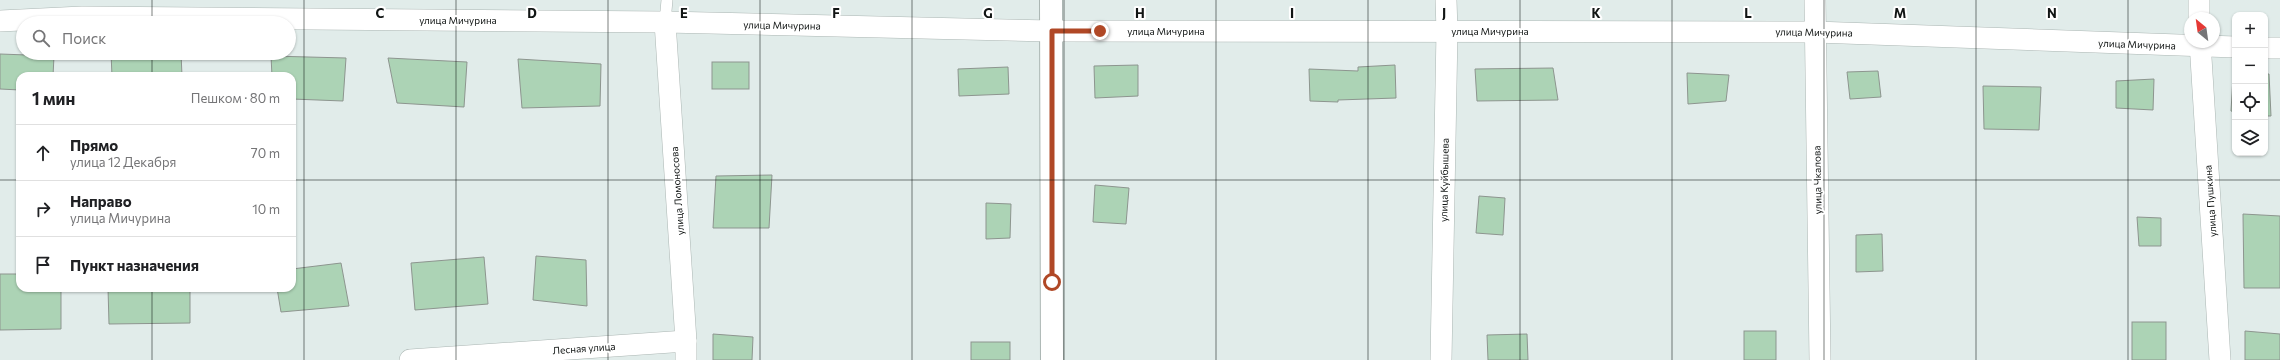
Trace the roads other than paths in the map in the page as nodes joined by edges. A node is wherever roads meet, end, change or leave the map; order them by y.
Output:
1 (667, 0) edge
2 (1051, 0) edge
3 (1446, 0) edge
4 (1815, 0) edge
5 (2199, 0) edge
6 (82, 8) edge
7 (2199, 12) edge
8 (32, 16) edge
9 (16, 18) edge
10 (0, 21) edge
11 (665, 22) junction
12 (1052, 31) junction
13 (1447, 31) junction
14 (1815, 32) junction
15 (2184, 44) edge
16 (2220, 46) edge
17 (2232, 47) edge
18 (2200, 48) edge
19 (2268, 48) edge
20 (2280, 48) edge
21 (686, 351) edge
22 (410, 360) edge
23 (1052, 360) edge
24 (1441, 360) edge
25 (1820, 360) edge
26 (2220, 360) edge

1 - 11 lane
2 - 12 street
3 - 13 street, улица Куйбышева
4 - 14 street, улица Чкалова
5 - 7 street
6 - 8 street, улица Мичурина
6 - 11 street, улица Мичурина
9 - 10 street, улица Мичурина
11 - 12 street, улица Мичурина
11 - 21 street, улица Ломоносова
12 - 13 street, улица Мичурина
12 - 23 street
13 - 14 street, улица Мичурина
13 - 24 street, улица Куйбышева
14 - 15 street, улица Мичурина
14 - 25 street, улица Чкалова
16 - 17 street, улица Мичурина
18 - 26 street, улица Пушкина
19 - 20 street
21 - 22 street, Лесная улица

